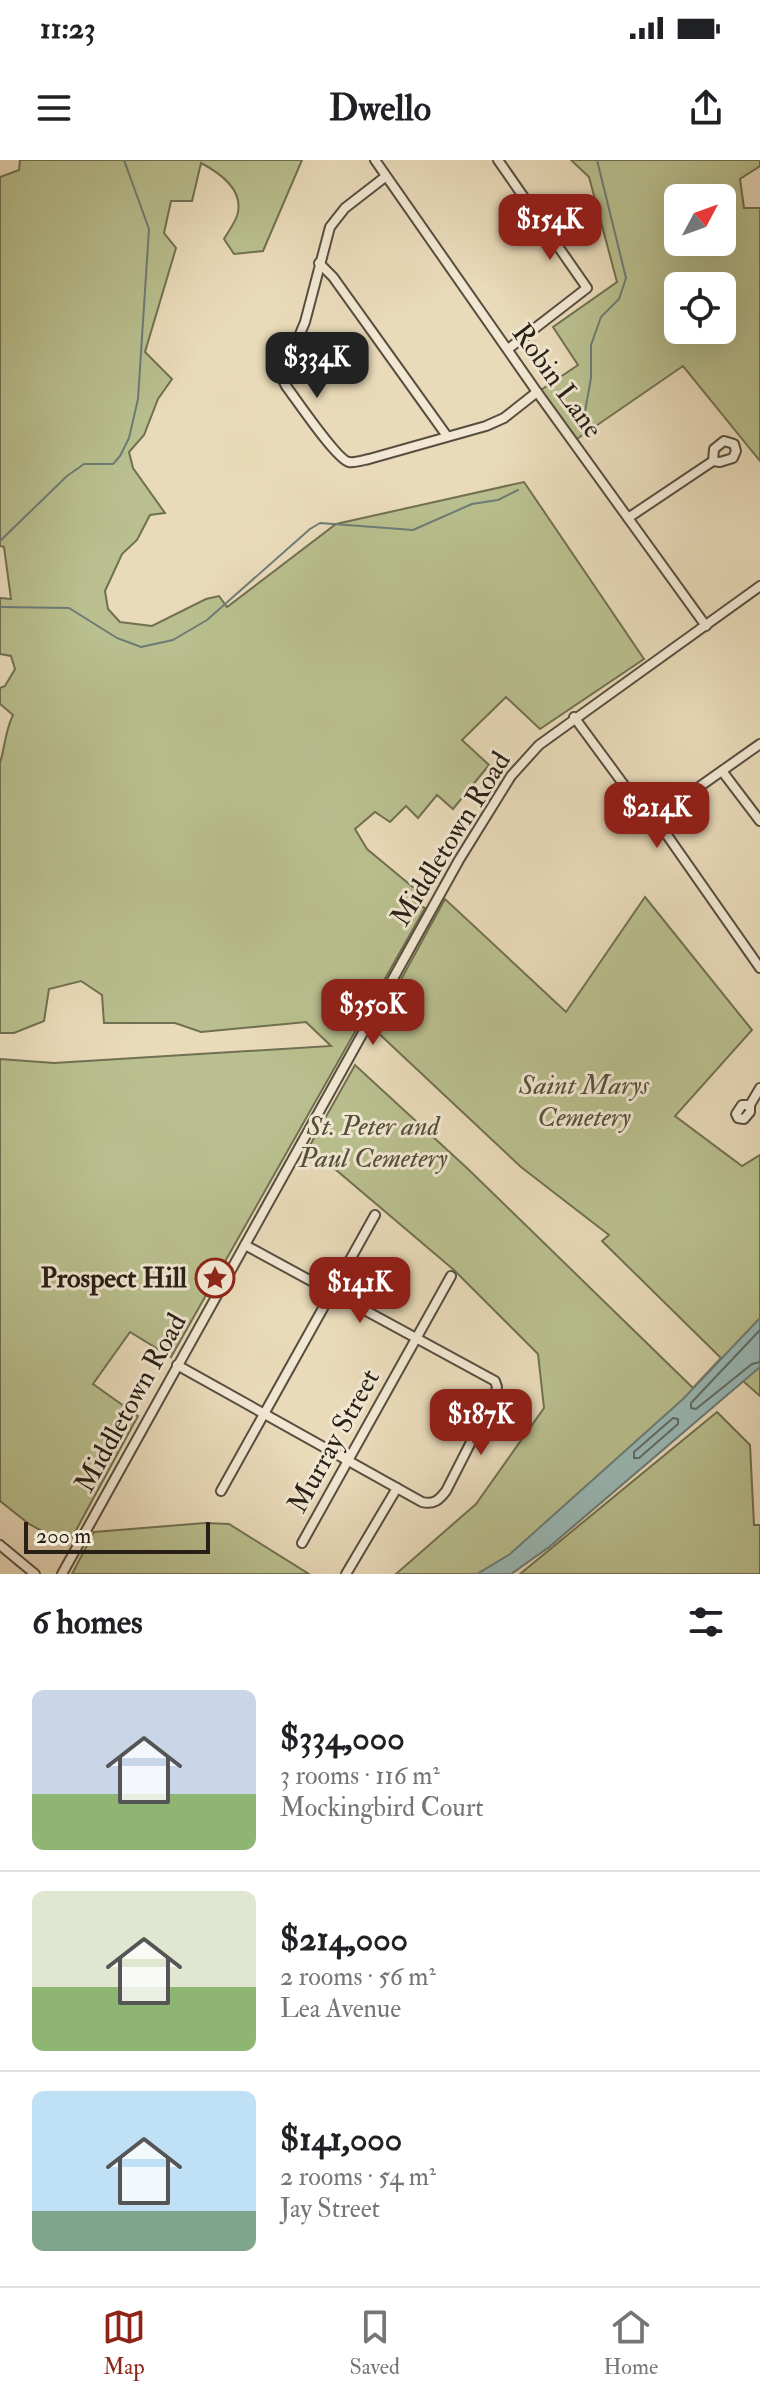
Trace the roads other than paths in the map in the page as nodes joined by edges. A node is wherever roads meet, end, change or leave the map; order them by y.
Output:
1 (498, 160) edge
2 (380, 162) edge
3 (385, 177) junction
4 (319, 263) junction
5 (508, 349) junction
6 (537, 392) junction
7 (447, 436) junction
8 (713, 461) dead end
9 (628, 518) junction
10 (760, 586) edge
11 (706, 626) junction
12 (574, 717) junction
13 (760, 744) edge
14 (722, 771) junction
15 (655, 818) junction
16 (760, 821) edge
17 (760, 968) edge
18 (760, 1088) edge
19 (750, 1105) dead end
20 (375, 1215) dead end
21 (245, 1245) junction
22 (451, 1276) dead end
23 (331, 1292) junction
24 (417, 1339) junction
25 (177, 1365) junction
26 (263, 1412) junction
27 (349, 1460) junction
28 (397, 1488) junction
29 (221, 1491) dead end
30 (302, 1543) dead end
31 (0, 1545) edge
32 (35, 1574) edge
33 (62, 1574) edge
34 (346, 1574) edge

1 - 5 street
2 - 3 street, Robin Lane
3 - 4 street
3 - 5 street, Robin Lane
4 - 7 street
4 - 7 street
5 - 6 street, Robin Lane
6 - 7 street
6 - 9 street, Robin Lane
8 - 9 street
9 - 11 street, Robin Lane
10 - 11 street, Middletown Road
11 - 12 street, Middletown Road
12 - 15 street
12 - 21 street, Middletown Road
13 - 14 street
14 - 15 street
14 - 16 street
15 - 17 street
18 - 19 street
20 - 23 street
21 - 23 street
21 - 25 street, Middletown Road
22 - 24 street, Murray Street
23 - 24 street
23 - 26 street
24 - 27 street, Murray Street
24 - 28 street
25 - 26 street
25 - 33 street, Middletown Road
26 - 27 street
26 - 29 street
27 - 28 street
27 - 30 street, Murray Street
28 - 34 street
31 - 32 street

